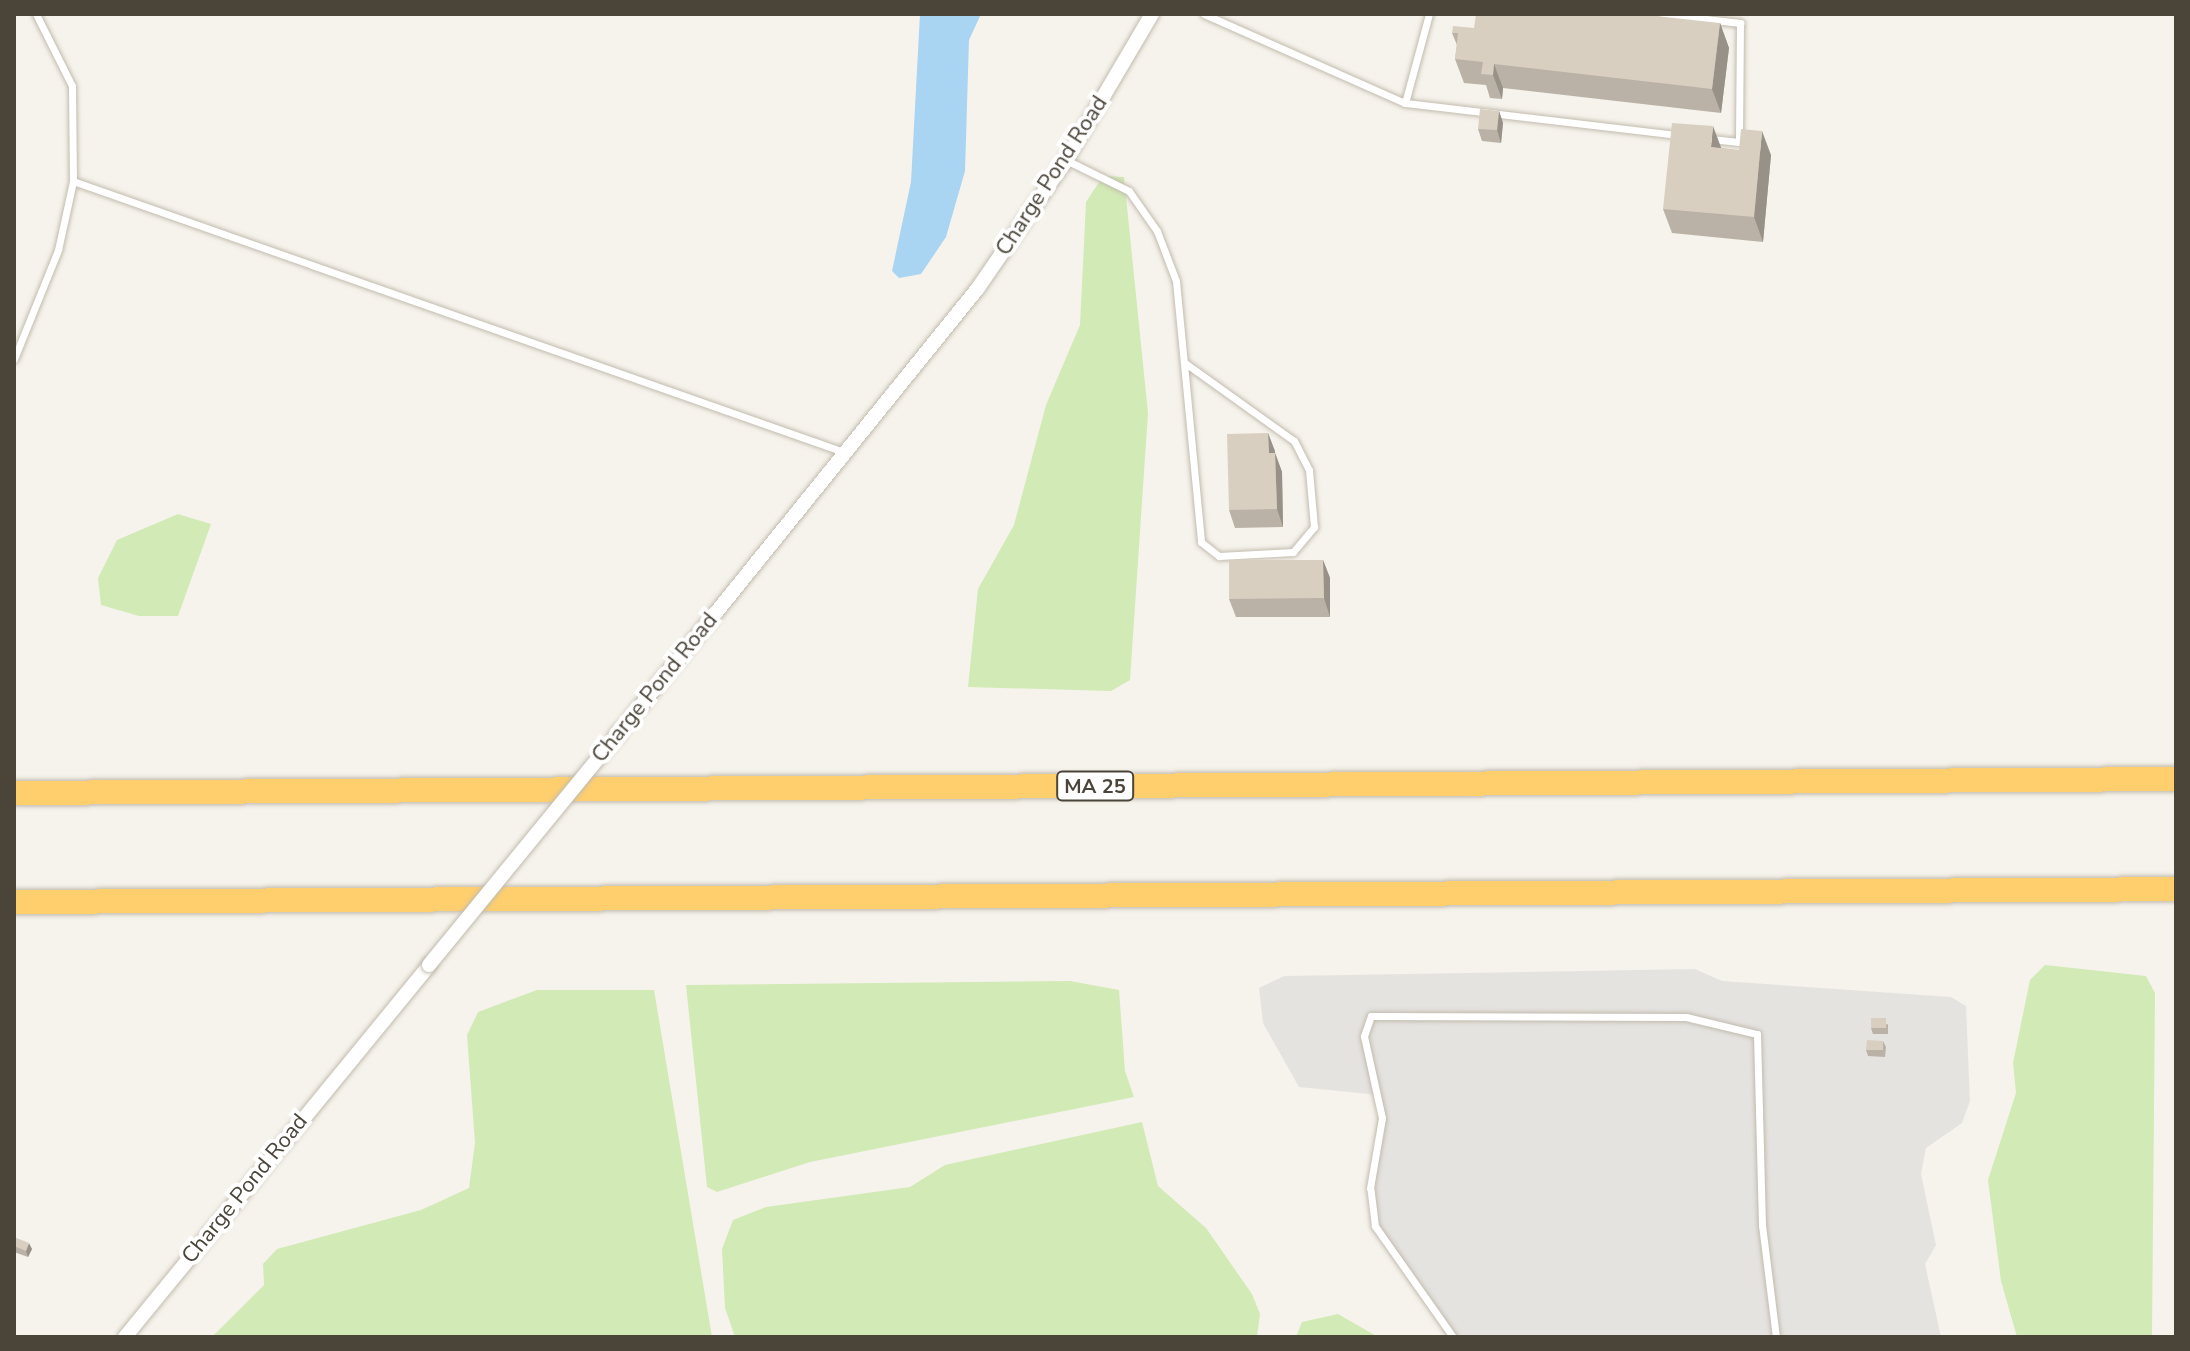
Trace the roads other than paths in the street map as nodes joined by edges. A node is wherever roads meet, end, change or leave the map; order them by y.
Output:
1 (36, 14) edge
2 (1152, 14) edge
3 (1204, 14) edge
4 (1429, 14) edge
5 (1662, 14) edge
6 (1405, 103) junction
7 (1066, 160) junction
8 (73, 181) junction
9 (14, 359) edge
10 (1185, 363) junction
11 (846, 452) junction
12 (2176, 779) edge
13 (14, 793) edge
14 (2176, 889) edge
15 (14, 902) edge
16 (125, 1337) edge
17 (1453, 1337) edge
18 (1776, 1337) edge

1 - 8 lane
2 - 7 street, Charge Pond Road
3 - 6 lane
4 - 6 lane
5 - 6 lane
7 - 10 lane
7 - 11 street, Charge Pond Road
8 - 9 lane
8 - 11 lane
10 - 10 lane
11 - 16 street, Charge Pond Road, bridge
12 - 13 highway, MA 25
14 - 15 highway
17 - 18 lane

